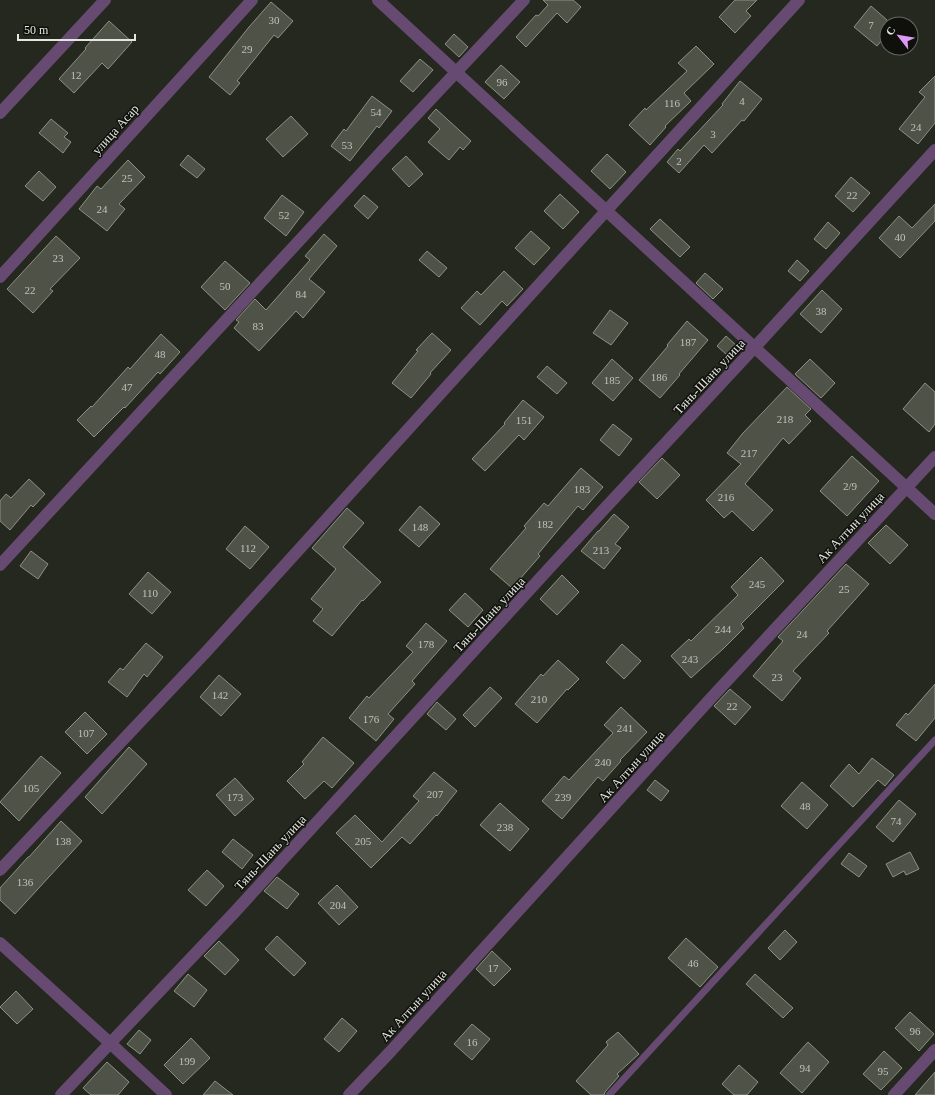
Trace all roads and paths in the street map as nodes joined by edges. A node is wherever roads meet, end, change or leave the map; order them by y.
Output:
1 (106, 0) edge
2 (252, 0) edge
3 (378, 0) edge
4 (524, 0) edge
5 (799, 0) edge
6 (456, 72) junction
7 (0, 113) edge
8 (935, 150) edge
9 (606, 211) junction
10 (0, 277) edge
11 (754, 348) junction
12 (935, 457) edge
13 (906, 488) junction
14 (935, 514) edge
15 (0, 565) edge
16 (935, 740) edge
17 (0, 870) edge
18 (0, 943) edge
19 (110, 1043) junction
20 (935, 1050) edge
21 (61, 1095) edge
22 (166, 1095) edge
23 (349, 1095) edge
24 (609, 1095) edge
25 (894, 1095) edge

1 - 7 street
2 - 10 street, улица Асар
3 - 6 street
4 - 6 street
5 - 9 street
6 - 9 street
6 - 15 street
8 - 11 street, Тянь-Шань улица
9 - 11 street
9 - 17 street
11 - 13 street
11 - 19 street, Тянь-Шань улица
12 - 13 street, Ак Алтын улица
13 - 14 street
13 - 23 street, Ак Алтын улица
16 - 24 lane
18 - 19 street
19 - 21 street, Тянь-Шань улица
19 - 22 street
20 - 25 street

